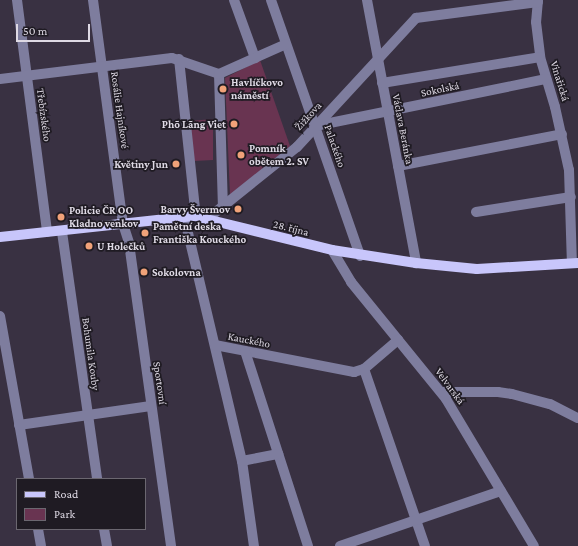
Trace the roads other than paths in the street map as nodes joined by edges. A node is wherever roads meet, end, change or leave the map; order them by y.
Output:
1 (17, 0) edge
2 (94, 0) edge
3 (234, 0) edge
4 (271, 0) edge
5 (367, 0) edge
6 (538, 1) edge
7 (286, 44) junction
8 (540, 57) junction
9 (255, 58) junction
10 (179, 59) junction
11 (378, 60) junction
12 (102, 66) junction
13 (219, 74) junction
14 (26, 76) junction
15 (0, 79) edge
16 (546, 79) junction
17 (382, 83) junction
18 (388, 112) junction
19 (315, 126) junction
20 (562, 134) junction
21 (398, 166) junction
22 (571, 197) junction
23 (223, 205) junction
24 (476, 212) dead end
25 (184, 216) junction
26 (575, 216) edge
27 (196, 217) junction
28 (207, 219) junction
29 (123, 224) junction
30 (48, 232) junction
31 (62, 232) junction
32 (0, 237) edge
33 (332, 250) junction
34 (360, 256) junction
35 (416, 263) junction
36 (575, 263) edge
37 (0, 316) edge
38 (398, 340) junction
39 (215, 345) junction
40 (245, 351) junction
41 (364, 369) junction
42 (442, 392) junction
43 (151, 406) junction
44 (88, 415) junction
45 (578, 418) edge
46 (19, 425) junction
47 (278, 454) junction
48 (242, 461) junction
49 (29, 478) edge
50 (97, 478) edge
51 (501, 491) junction
52 (418, 521) junction
53 (38, 530) edge
54 (104, 530) edge
55 (41, 546) edge
56 (107, 546) edge
57 (171, 546) edge
58 (254, 546) edge
59 (308, 546) edge
60 (340, 546) edge
61 (425, 546) edge
62 (534, 546) edge

1 - 14 street, Třebízského
2 - 12 street, Rosálie Hajníkové
3 - 9 street
4 - 7 street, Palackého
5 - 11 street, Václava Beránka
6 - 8 street, Vinařická
6 - 11 street, Žižkova
7 - 9 street
7 - 19 street, Palackého
8 - 16 street, Vinařická
8 - 17 street
9 - 13 street
10 - 12 street
10 - 13 street
10 - 27 street
11 - 17 street, Václava Beránka
11 - 19 street, Žižkova
12 - 14 street
12 - 29 street, Rosálie Hajníkové
13 - 23 street
14 - 15 street
14 - 30 street, Třebízského
16 - 18 street, Sokolská
16 - 20 street, Vinařická
17 - 18 street, Václava Beránka
18 - 19 street, Sokolská
18 - 21 street, Václava Beránka
19 - 23 street, Žižkova
19 - 34 street, Palackého
20 - 21 street
20 - 22 street, Vinařická
21 - 35 street, Václava Beránka
22 - 24 street
22 - 26 street, Vinařická
23 - 28 street, Žižkova
25 - 27 main road, 28. října
25 - 29 main road, 28. října
25 - 39 street, Kauckého
26 - 36 street, Vinařická
27 - 28 main road, 28. října
28 - 33 main road, 28. října
29 - 31 main road, 28. října
29 - 43 street, Sportovní
30 - 31 main road, 28. října
30 - 32 main road, 28. října
31 - 44 street, Bohumila Kouby
33 - 34 main road, 28. října
33 - 38 street, Velvarská
34 - 35 main road, 28. října
35 - 36 main road, 28. října
37 - 46 street
38 - 41 street
38 - 42 street, Velvarská
39 - 40 street, Kauckého
39 - 48 street
40 - 41 street, Kauckého
40 - 47 street
41 - 52 street
42 - 45 street
42 - 51 street, Velvarská
43 - 44 street
43 - 57 street, Sportovní
44 - 46 street
44 - 50 street, Bohumila Kouby
46 - 49 street
47 - 48 street
47 - 59 street
48 - 58 street
51 - 52 street
51 - 62 street, Velvarská
52 - 60 street
52 - 61 street
53 - 55 street
54 - 56 street

